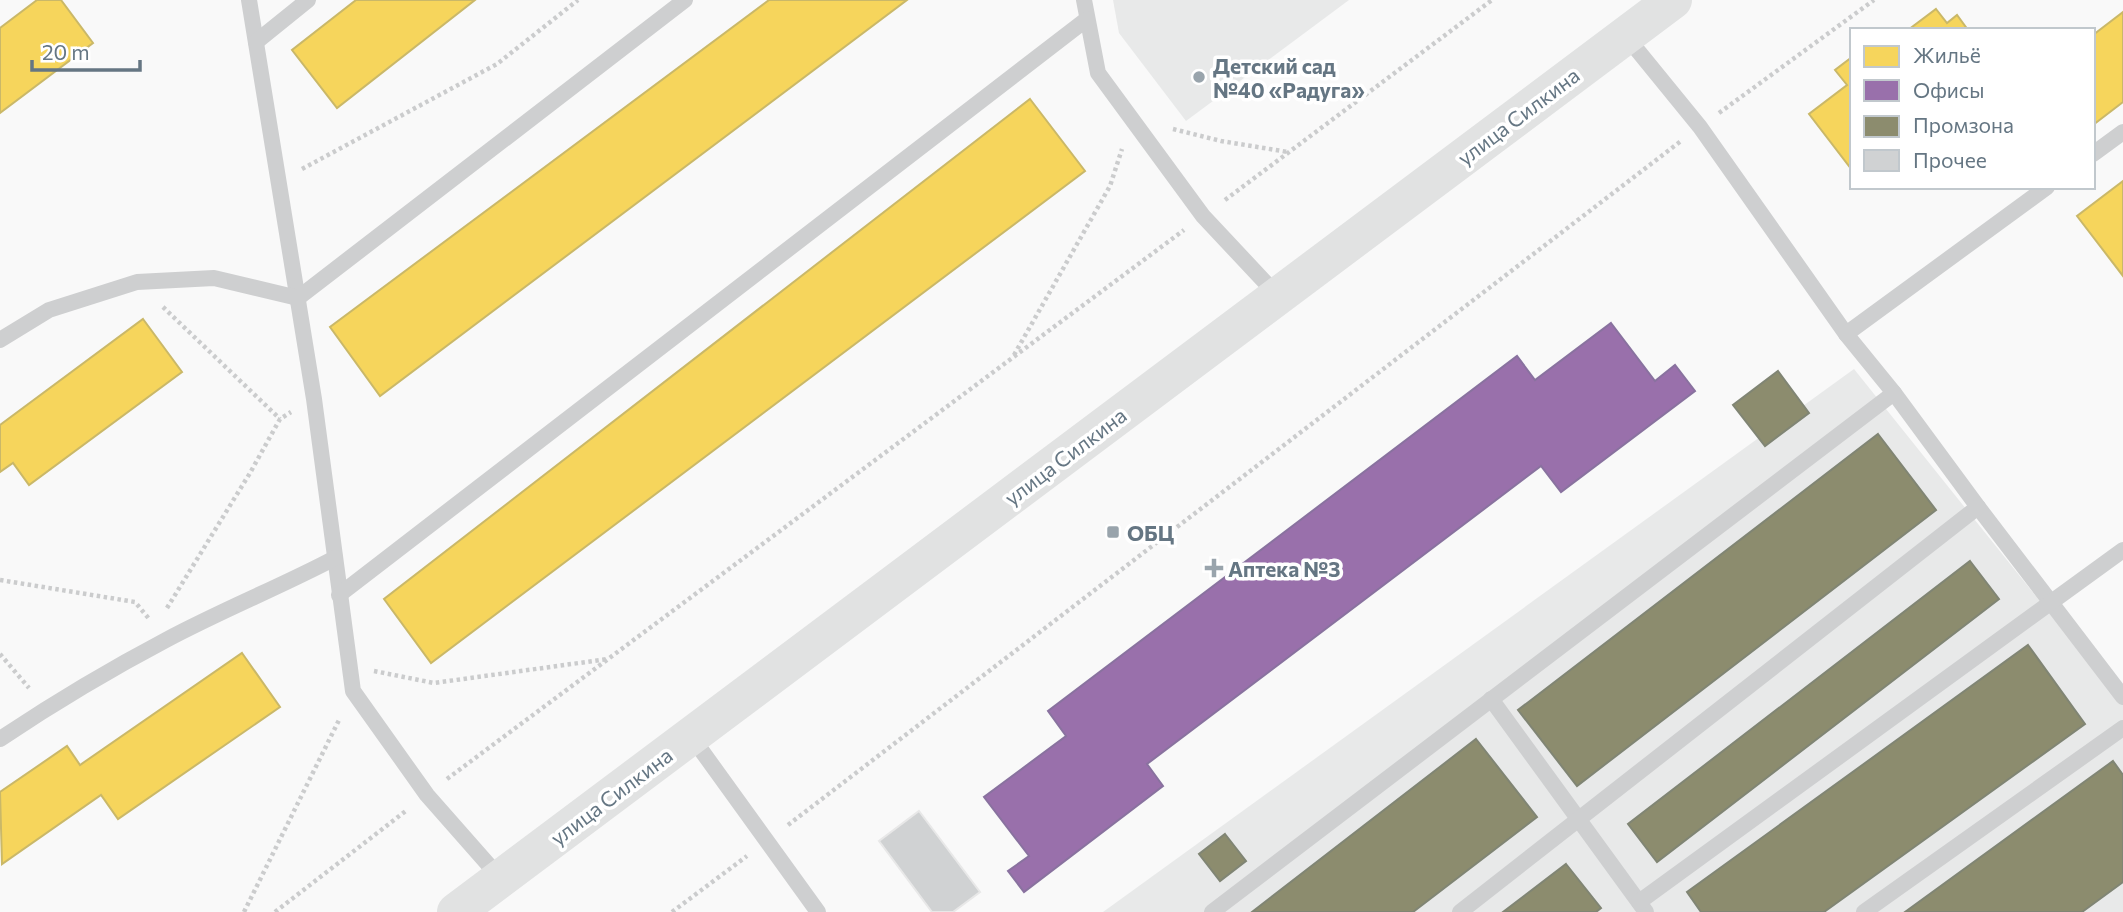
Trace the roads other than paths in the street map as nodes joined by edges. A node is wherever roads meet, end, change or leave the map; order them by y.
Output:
1 (249, 0) edge
2 (309, 0) edge
3 (685, 0) edge
4 (1083, 0) edge
5 (1672, 0) edge
6 (1087, 19) junction
7 (1625, 35) junction
8 (256, 42) junction
9 (2123, 132) edge
10 (2095, 152) edge
11 (2044, 189) edge
12 (1279, 296) junction
13 (298, 298) junction
14 (1846, 334) junction
15 (0, 340) edge
16 (1894, 393) junction
17 (1978, 508) junction
18 (2123, 551) edge
19 (335, 558) junction
20 (339, 595) junction
21 (2051, 603) junction
22 (2123, 696) edge
23 (1491, 699) junction
24 (2123, 728) edge
25 (691, 736) junction
26 (0, 739) edge
27 (1578, 819) junction
28 (501, 879) junction
29 (1642, 907) edge
30 (456, 912) edge
31 (818, 912) edge
32 (1212, 912) edge
33 (1460, 912) edge
34 (1864, 912) edge

1 - 8 lane
2 - 8 lane
3 - 13 lane
4 - 6 lane
5 - 7 main road, улица Силкина
6 - 12 lane
6 - 20 lane
7 - 12 main road, улица Силкина
7 - 14 lane
8 - 13 lane
9 - 10 lane
11 - 14 lane
12 - 25 main road, улица Силкина
13 - 15 lane
13 - 19 lane
14 - 16 lane
16 - 17 lane
16 - 23 lane
17 - 21 lane
17 - 27 lane
18 - 21 lane
19 - 20 lane
19 - 26 lane
20 - 28 lane
21 - 22 lane
21 - 29 lane
23 - 27 lane
23 - 32 lane
24 - 34 lane
25 - 28 main road, улица Силкина
25 - 31 lane
27 - 29 lane
27 - 33 lane
28 - 30 main road, улица Силкина

